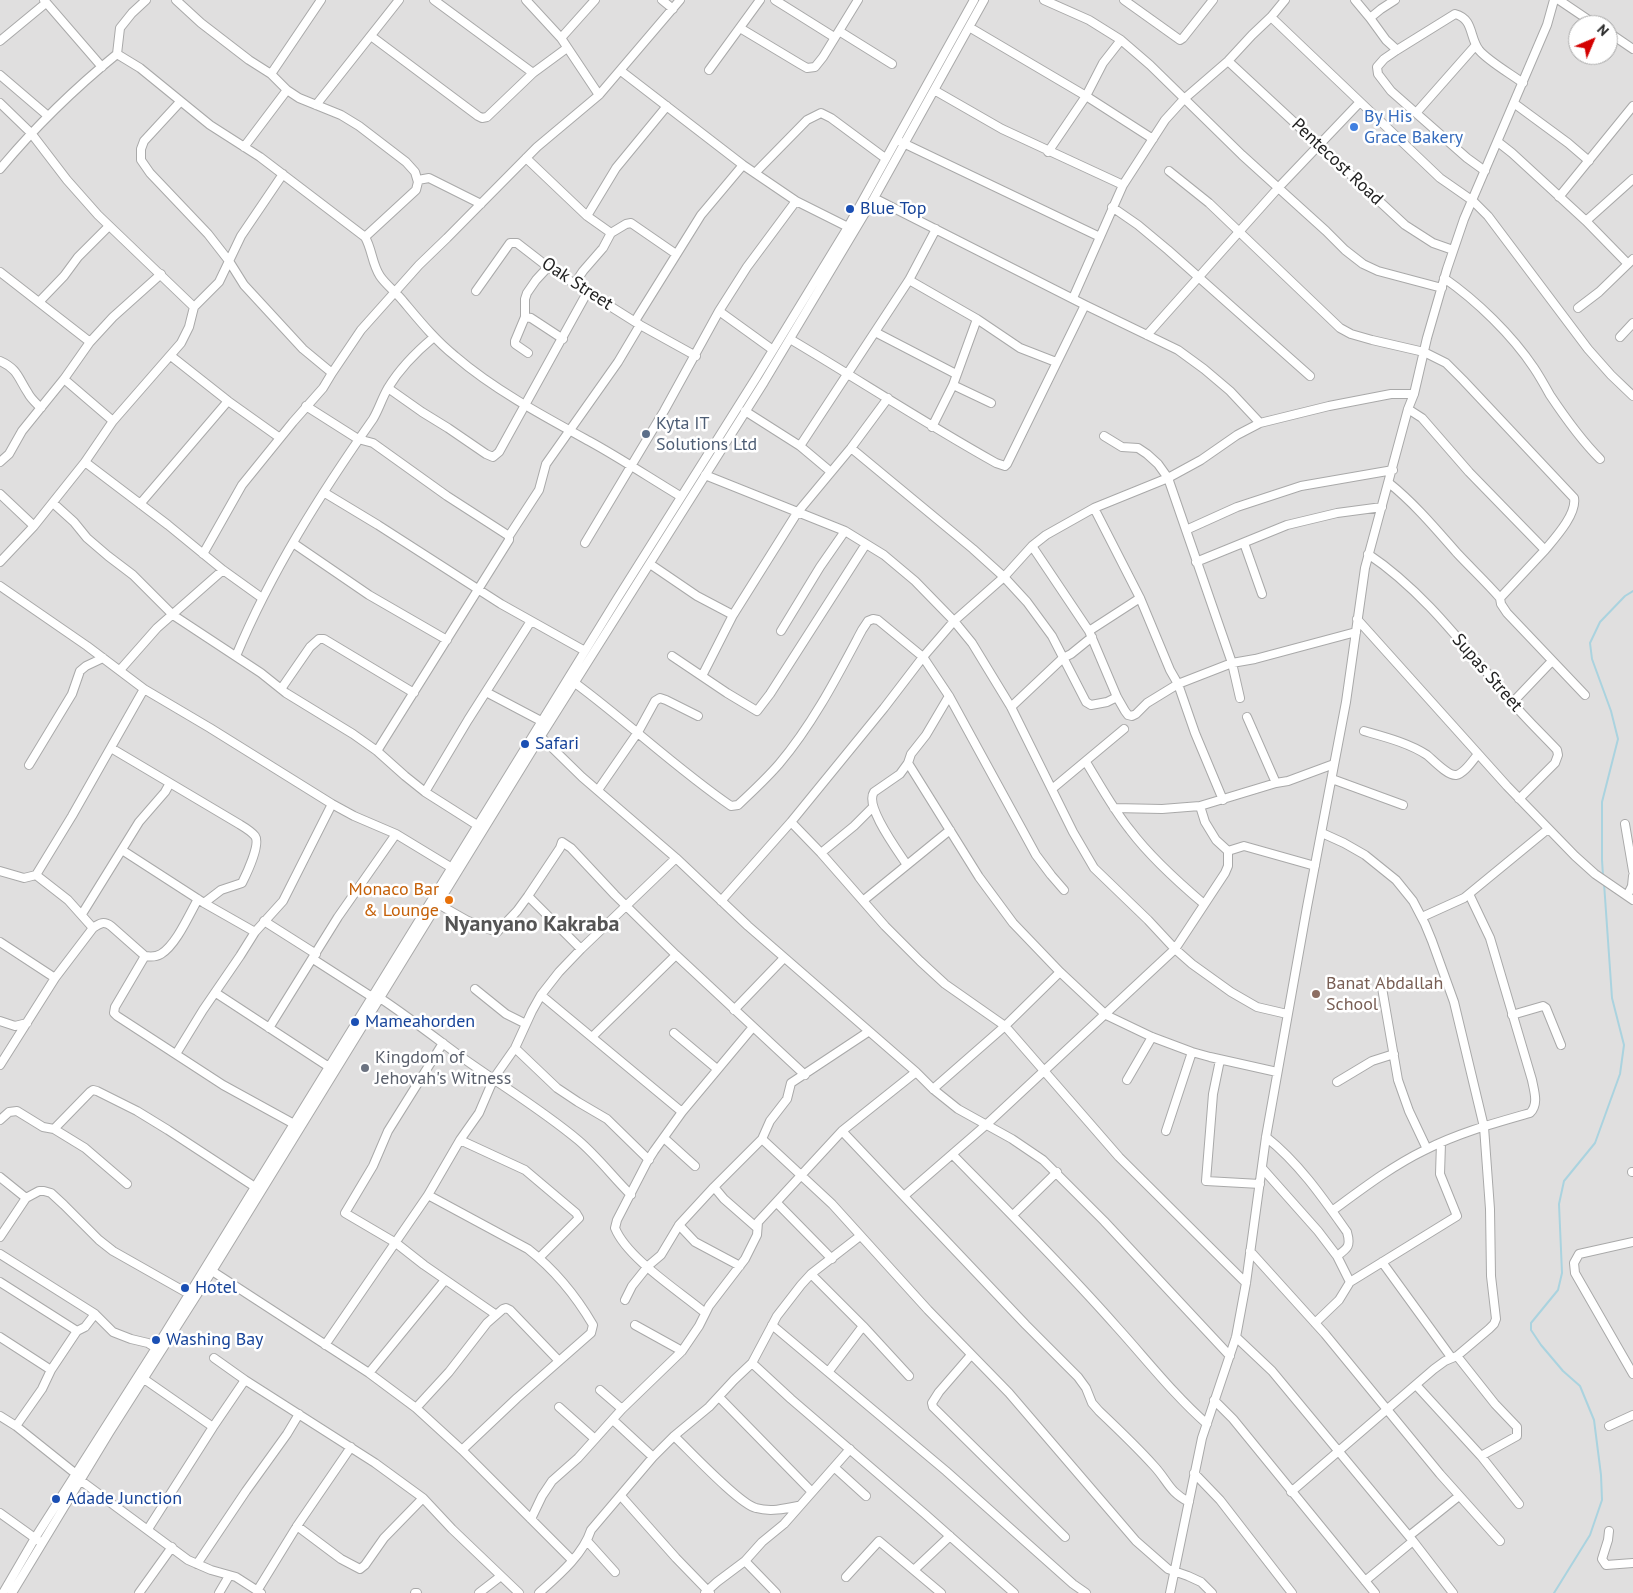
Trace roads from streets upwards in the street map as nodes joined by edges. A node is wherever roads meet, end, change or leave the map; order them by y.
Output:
1 (146, 0) edge
2 (176, 0) edge
3 (321, 0) edge
4 (400, 0) edge
5 (434, 0) edge
6 (526, 0) edge
7 (596, 0) edge
8 (662, 0) edge
9 (680, 0) edge
10 (760, 0) edge
11 (775, 0) edge
12 (858, 0) edge
13 (974, 0) edge
14 (984, 0) edge
15 (1044, 0) edge
16 (1124, 0) edge
17 (1213, 0) edge
18 (1284, 0) edge
19 (1355, 0) edge
20 (1395, 0) edge
21 (1554, 0) edge
22 (1559, 0) edge
23 (45, 2) edge
24 (673, 9) junction
25 (1581, 15) edge
26 (1271, 17) junction
27 (1370, 18) junction
28 (969, 27) junction
29 (740, 28) junction
30 (837, 34) junction
31 (371, 36) junction
32 (561, 38) junction
33 (1618, 39) edge
34 (1121, 40) junction
35 (0, 41) edge
36 (1476, 45) junction
37 (567, 48) junction
38 (1633, 49) edge
39 (1397, 50) junction
40 (117, 54) junction
41 (1228, 61) junction
42 (892, 64) dead end
43 (102, 66) junction
44 (709, 70) dead end
45 (621, 71) junction
46 (533, 73) junction
47 (271, 74) junction
48 (0, 76) edge
49 (1523, 83) junction
50 (287, 90) junction
51 (934, 90) junction
52 (599, 95) junction
53 (1086, 96) junction
54 (1184, 99) junction
55 (180, 102) junction
56 (1360, 102) junction
57 (0, 104) edge
58 (1515, 104) junction
59 (316, 105) junction
60 (667, 106) junction
61 (1633, 106) edge
62 (1416, 113) junction
63 (48, 116) junction
64 (31, 133) junction
65 (1153, 139) junction
66 (896, 140) junction
67 (1498, 142) junction
68 (904, 144) junction
69 (1320, 145) junction
70 (244, 147) junction
71 (1048, 152) junction
72 (526, 158) junction
73 (885, 158) junction
74 (1589, 161) junction
75 (743, 165) junction
76 (0, 169) edge
77 (1169, 171) dead end
78 (1485, 171) junction
79 (755, 173) junction
80 (283, 174) junction
81 (1633, 179) edge
82 (418, 180) junction
83 (1123, 185) junction
84 (1279, 187) junction
85 (1559, 197) junction
86 (874, 198) junction
87 (796, 201) junction
88 (1473, 202) junction
89 (482, 204) junction
90 (1112, 207) junction
91 (587, 216) junction
92 (1586, 222) junction
93 (109, 226) junction
94 (848, 227) junction
95 (936, 229) junction
96 (1239, 232) junction
97 (611, 233) junction
98 (365, 237) junction
99 (1100, 237) junction
100 (1454, 250) junction
101 (676, 254) junction
102 (229, 261) junction
103 (1630, 262) edge
104 (548, 267) junction
105 (0, 272) edge
106 (161, 274) junction
107 (1198, 276) junction
108 (1444, 278) junction
109 (909, 280) junction
110 (575, 283) junction
111 (1442, 288) junction
112 (476, 290) dead end
113 (395, 291) junction
114 (588, 292) junction
115 (1073, 298) junction
116 (39, 302) junction
117 (1085, 304) junction
118 (194, 307) junction
119 (1578, 308) dead end
120 (719, 311) junction
121 (525, 317) junction
122 (977, 319) junction
123 (638, 323) junction
124 (1633, 323) edge
125 (875, 332) junction
126 (1147, 335) junction
127 (434, 337) junction
128 (1620, 337) dead end
129 (563, 339) junction
130 (790, 339) junction
131 (90, 342) junction
132 (773, 350) junction
133 (1424, 352) junction
134 (528, 353) dead end
135 (171, 356) junction
136 (696, 356) junction
137 (0, 361) edge
138 (1056, 362) junction
139 (332, 373) junction
140 (847, 373) junction
141 (956, 374) junction
142 (1310, 376) dead end
143 (756, 378) junction
144 (64, 379) junction
145 (764, 382) junction
146 (952, 385) junction
147 (388, 388) junction
148 (1414, 394) junction
149 (1633, 396) edge
150 (888, 398) junction
151 (228, 401) junction
152 (991, 403) dead end
153 (525, 404) junction
154 (306, 406) junction
155 (41, 408) junction
156 (1408, 409) junction
157 (745, 411) junction
158 (113, 421) junction
159 (1260, 423) junction
160 (932, 427) junction
161 (569, 430) junction
162 (1104, 436) dead end
163 (280, 438) junction
164 (358, 439) junction
165 (800, 446) junction
166 (851, 448) junction
167 (1600, 459) dead end
168 (0, 462) edge
169 (84, 462) junction
170 (632, 466) junction
171 (1393, 470) junction
172 (831, 472) junction
173 (705, 475) junction
174 (1168, 478) junction
175 (1389, 483) junction
176 (325, 493) junction
177 (0, 494) edge
178 (680, 496) junction
179 (52, 503) junction
180 (140, 504) junction
181 (1094, 508) junction
182 (1382, 508) junction
183 (797, 513) junction
184 (34, 526) junction
185 (1186, 530) junction
186 (845, 531) junction
187 (509, 536) junction
188 (293, 543) junction
189 (586, 543) dead end
190 (866, 544) junction
191 (1244, 544) junction
192 (1032, 546) junction
193 (1545, 550) junction
194 (203, 554) junction
195 (1368, 554) junction
196 (0, 562) edge
197 (1196, 562) junction
198 (650, 564) junction
199 (223, 570) junction
200 (1004, 577) junction
201 (0, 586) edge
202 (479, 589) junction
203 (1262, 594) dead end
204 (262, 598) junction
205 (1140, 598) junction
206 (1500, 598) junction
207 (173, 615) junction
208 (733, 615) junction
209 (1357, 619) junction
210 (954, 621) junction
211 (531, 622) junction
212 (781, 632) dead end
213 (1356, 632) junction
214 (1091, 634) junction
215 (447, 640) junction
216 (585, 651) junction
217 (236, 656) junction
218 (672, 656) dead end
219 (923, 657) junction
220 (103, 658) junction
221 (1063, 658) junction
222 (1552, 661) junction
223 (1232, 663) junction
224 (120, 670) junction
225 (702, 676) junction
226 (575, 683) junction
227 (1178, 684) junction
228 (281, 688) junction
229 (144, 690) junction
230 (486, 692) junction
231 (414, 693) junction
232 (1585, 695) dead end
233 (949, 696) junction
234 (1117, 697) junction
235 (1240, 698) dead end
236 (1512, 702) junction
237 (1011, 708) junction
238 (698, 716) dead end
239 (1247, 717) dead end
240 (541, 721) junction
241 (1124, 729) dead end
242 (1364, 730) dead end
243 (638, 732) junction
244 (538, 734) junction
245 (111, 748) junction
246 (377, 751) junction
247 (1478, 754) junction
248 (1086, 762) junction
249 (908, 763) junction
250 (1334, 764) junction
251 (29, 765) dead end
252 (1332, 779) junction
253 (170, 783) junction
254 (1276, 783) junction
255 (1052, 789) junction
256 (598, 790) junction
257 (425, 792) junction
258 (1519, 799) junction
259 (1223, 800) junction
260 (332, 804) junction
261 (1403, 805) dead end
262 (1200, 806) junction
263 (873, 807) junction
264 (1114, 808) junction
265 (792, 822) junction
266 (1625, 824) dead end
267 (477, 825) junction
268 (1548, 829) junction
269 (950, 830) junction
270 (1322, 833) junction
271 (396, 834) junction
272 (122, 850) junction
273 (1228, 851) junction
274 (821, 853) junction
275 (676, 858) junction
276 (907, 865) junction
277 (1315, 866) junction
278 (452, 868) junction
279 (0, 871) edge
280 (1633, 871) edge
281 (36, 875) junction
282 (1633, 876) edge
283 (1064, 890) dead end
284 (1469, 894) junction
285 (528, 896) junction
286 (1630, 898) edge
287 (864, 900) junction
288 (201, 901) junction
289 (721, 901) junction
290 (438, 904) junction
291 (1204, 904) junction
292 (626, 905) junction
293 (82, 914) junction
294 (1422, 917) junction
295 (264, 921) junction
296 (93, 928) junction
297 (255, 932) junction
298 (0, 942) edge
299 (581, 949) junction
300 (1175, 950) junction
301 (676, 955) junction
302 (145, 956) junction
303 (315, 956) junction
304 (784, 958) junction
305 (1060, 972) junction
306 (55, 978) junction
307 (1381, 982) dead end
308 (475, 989) dead end
309 (216, 993) junction
310 (541, 995) junction
311 (376, 998) junction
312 (734, 1010) junction
313 (1106, 1014) junction
314 (1288, 1014) junction
315 (1512, 1015) junction
316 (0, 1021) edge
317 (27, 1023) junction
318 (526, 1024) junction
319 (15, 1026) junction
320 (1005, 1026) junction
321 (753, 1027) junction
322 (270, 1028) junction
323 (868, 1032) junction
324 (674, 1033) dead end
325 (19, 1035) junction
326 (592, 1037) junction
327 (1152, 1037) junction
328 (443, 1043) junction
329 (1561, 1045) dead end
330 (515, 1048) junction
331 (1192, 1052) junction
332 (176, 1054) junction
333 (1394, 1054) junction
334 (1220, 1060) junction
335 (0, 1065) edge
336 (329, 1067) junction
337 (717, 1069) junction
338 (1045, 1071) junction
339 (916, 1072) junction
340 (1277, 1072) junction
341 (804, 1075) junction
342 (494, 1078) junction
343 (1127, 1080) dead end
344 (1337, 1082) dead end
345 (933, 1088) junction
346 (682, 1112) junction
347 (0, 1120) edge
348 (294, 1124) junction
349 (987, 1124) junction
350 (1484, 1127) junction
351 (54, 1129) junction
352 (1166, 1131) dead end
353 (842, 1132) junction
354 (1266, 1137) junction
355 (664, 1138) junction
356 (762, 1139) junction
357 (460, 1140) junction
358 (1441, 1143) junction
359 (1427, 1149) junction
360 (952, 1155) junction
361 (649, 1160) junction
362 (696, 1166) dead end
363 (1262, 1168) junction
364 (1056, 1172) junction
365 (800, 1175) junction
366 (0, 1176) edge
367 (127, 1184) dead end
368 (1260, 1184) junction
369 (255, 1187) junction
370 (714, 1187) junction
371 (428, 1195) junction
372 (630, 1195) junction
373 (904, 1196) junction
374 (26, 1198) junction
375 (777, 1203) junction
376 (1332, 1210) junction
377 (1013, 1215) junction
378 (679, 1225) junction
379 (756, 1227) junction
380 (860, 1236) junction
381 (0, 1237) edge
382 (1631, 1242) edge
383 (396, 1243) junction
384 (1633, 1250) edge
385 (1250, 1251) junction
386 (0, 1254) edge
387 (1337, 1256) junction
388 (539, 1258) junction
389 (832, 1259) junction
390 (1382, 1262) junction
391 (648, 1266) junction
392 (740, 1266) junction
393 (209, 1269) junction
394 (811, 1274) junction
395 (445, 1280) junction
396 (0, 1282) edge
397 (1350, 1282) junction
398 (1246, 1283) junction
399 (189, 1294) junction
400 (625, 1300) dead end
401 (704, 1312) junction
402 (94, 1314) junction
403 (495, 1314) junction
404 (1315, 1323) junction
405 (634, 1325) dead end
406 (772, 1325) junction
407 (863, 1326) junction
408 (77, 1330) junction
409 (1236, 1336) junction
410 (0, 1337) edge
411 (326, 1345) junction
412 (156, 1348) junction
413 (682, 1351) junction
414 (971, 1355) junction
415 (1230, 1356) junction
416 (1454, 1357) junction
417 (214, 1358) dead end
418 (558, 1361) junction
419 (752, 1363) junction
420 (51, 1370) junction
421 (829, 1370) junction
422 (369, 1373) junction
423 (1633, 1374) edge
424 (909, 1376) dead end
425 (144, 1379) junction
426 (245, 1380) junction
427 (1416, 1384) junction
428 (600, 1390) dead end
429 (720, 1397) junction
430 (1214, 1400) junction
431 (559, 1407) dead end
432 (416, 1408) junction
433 (622, 1409) junction
434 (1387, 1411) junction
435 (299, 1414) junction
436 (1633, 1415) edge
437 (0, 1416) edge
438 (613, 1420) junction
439 (1207, 1424) junction
440 (16, 1426) junction
441 (213, 1426) junction
442 (1609, 1426) dead end
443 (674, 1436) junction
444 (595, 1439) junction
445 (351, 1447) junction
446 (850, 1449) junction
447 (462, 1450) junction
448 (1338, 1451) junction
449 (1481, 1456) junction
450 (653, 1457) junction
451 (834, 1467) junction
452 (1194, 1473) junction
453 (78, 1477) junction
454 (812, 1492) junction
455 (1291, 1492) junction
456 (621, 1496) junction
457 (866, 1496) dead end
458 (1459, 1496) junction
459 (423, 1498) junction
460 (1189, 1502) junction
461 (1519, 1504) dead end
462 (798, 1506) junction
463 (0, 1513) edge
464 (531, 1519) junction
465 (296, 1526) junction
466 (148, 1529) junction
467 (1609, 1531) dead end
468 (950, 1536) junction
469 (1065, 1537) dead end
470 (35, 1538) junction
471 (1411, 1539) junction
472 (1500, 1541) dead end
473 (588, 1542) junction
474 (42, 1543) junction
475 (172, 1547) junction
476 (572, 1560) junction
477 (745, 1561) junction
478 (1633, 1563) edge
479 (197, 1564) junction
480 (914, 1570) junction
481 (1174, 1571) junction
482 (615, 1572) dead end
483 (229, 1576) junction
484 (501, 1576) junction
485 (846, 1577) dead end
486 (1365, 1581) junction
487 (259, 1592) edge
488 (707, 1592) edge
489 (3, 1593) edge
490 (12, 1593) edge
491 (139, 1593) edge
492 (219, 1593) edge
493 (479, 1593) edge
494 (519, 1593) edge
495 (539, 1593) edge
496 (776, 1593) edge
497 (941, 1593) edge
498 (1014, 1593) edge
499 (1086, 1593) edge
500 (1170, 1593) edge
501 (1212, 1593) edge
502 (1292, 1593) edge
503 (1375, 1593) edge
504 (1454, 1593) edge

1 - 40 street
2 - 47 street
3 - 47 street
4 - 31 street
5 - 46 street
6 - 32 street
7 - 32 street
8 - 24 street
9 - 24 street
10 - 29 street
11 - 30 street
12 - 30 street
13 - 66 street
14 - 28 street
15 - 34 street
16 - 17 street
18 - 26 street
19 - 27 street
20 - 27 street
21 - 49 street
22 - 25 street
23 - 35 street
23 - 43 street
24 - 45 street
26 - 41 street
26 - 56 street
27 - 39 street
28 - 51 street
28 - 53 street
29 - 30 street
29 - 44 street
30 - 42 street
31 - 46 street
31 - 59 street
32 - 37 street
33 - 38 street
34 - 53 street
34 - 54 street
36 - 39 street
36 - 49 street
36 - 62 street
37 - 46 street
37 - 52 street
39 - 62 street
40 - 43 street
40 - 55 street
41 - 54 street
41 - 69 street, Pentecost Road
43 - 63 street
45 - 52 street
45 - 60 street
47 - 50 street
48 - 63 street
49 - 58 street
50 - 59 street
50 - 70 street
51 - 68 street
51 - 71 street
52 - 72 street
53 - 65 street
53 - 71 street
54 - 65 street
54 - 84 street
55 - 70 street
55 - 102 street
56 - 69 street
56 - 88 street
57 - 64 street
58 - 67 street
58 - 74 street
59 - 82 street
60 - 75 street
60 - 91 street
61 - 74 street
62 - 78 street
63 - 64 street
64 - 76 street
64 - 93 street
65 - 83 street
66 - 68 street
66 - 73 street
67 - 78 street
67 - 85 street
68 - 86 street
68 - 99 street
69 - 84 street
69 - 100 street, Pentecost Road
70 - 80 street
71 - 83 street
72 - 89 street
72 - 91 street
73 - 79 street
73 - 94 street
74 - 85 street
75 - 79 street
75 - 101 street
77 - 96 street
78 - 88 street
79 - 87 street
80 - 98 street
80 - 102 street
81 - 92 street
82 - 89 street
82 - 98 street
83 - 90 street
84 - 96 street
84 - 111 street
85 - 92 street
86 - 95 street
86 - 130 street
87 - 94 street
87 - 120 street
88 - 100 street
88 - 149 street
89 - 113 street
90 - 99 street
90 - 107 street
91 - 97 street
92 - 103 street
93 - 106 street
93 - 116 street
94 - 132 street
95 - 109 street
95 - 115 street
96 - 107 street
96 - 133 street
97 - 101 street
97 - 110 street
98 - 113 street
99 - 115 street
100 - 108 street
101 - 123 street
102 - 118 street
102 - 139 street
103 - 119 street
104 - 110 street, Oak Street
104 - 112 street, Oak Street
104 - 121 street
105 - 116 street
106 - 118 street
106 - 131 street
107 - 126 street
107 - 142 street
108 - 111 street
108 - 167 street
109 - 122 street
109 - 125 street
110 - 114 street, Oak Street
111 - 133 street
113 - 127 street
113 - 139 street
114 - 123 street, Oak Street
114 - 129 street
115 - 117 street
116 - 131 street
117 - 126 street
117 - 138 street
118 - 135 street
120 - 132 street
120 - 136 street
121 - 129 street
121 - 134 street
122 - 138 street
122 - 141 street
123 - 136 street, Oak Street
123 - 161 street
124 - 128 street
125 - 140 street
125 - 141 street
126 - 159 street
127 - 147 street
127 - 153 street
129 - 153 street
130 - 140 street
130 - 145 street
131 - 144 street
132 - 143 street
133 - 148 street
133 - 193 street
135 - 151 street
135 - 158 street
136 - 170 street
137 - 155 street
138 - 160 street
139 - 154 street
140 - 150 street
140 - 165 street
141 - 146 street
143 - 145 street
143 - 178 street
144 - 155 street
144 - 158 street
145 - 157 street
146 - 152 street
146 - 160 street
147 - 153 street
147 - 164 street
148 - 156 street
148 - 159 street
150 - 160 street
150 - 166 street
151 - 163 street
151 - 180 street
153 - 161 street
154 - 163 street
154 - 164 street
155 - 168 street
156 - 171 street
156 - 193 street
157 - 165 street
157 - 173 street
158 - 169 street
159 - 174 street
161 - 170 street
161 - 187 street
162 - 174 street
163 - 194 street
164 - 176 street
164 - 187 street
165 - 172 street
166 - 172 street
166 - 200 street
169 - 179 street
169 - 180 street
170 - 178 street
170 - 189 street
171 - 175 street
171 - 185 street
172 - 183 street
173 - 183 street
173 - 198 street
174 - 181 street
174 - 185 street
175 - 182 street
175 - 206 street
176 - 188 street
176 - 202 street
177 - 184 street
178 - 216 street
179 - 184 street
179 - 207 street
180 - 194 street
181 - 192 street
181 - 205 street
182 - 191 street
182 - 195 street
183 - 186 street
183 - 208 street
184 - 196 street
185 - 197 street
186 - 190 street
186 - 212 street
187 - 202 street
188 - 204 street
188 - 215 street
190 - 210 street
190 - 225 street
191 - 197 street
191 - 203 street
192 - 200 street
192 - 214 street
193 - 206 street
194 - 199 street
195 - 209 street
195 - 236 street, Supas Street
197 - 223 street
198 - 208 street
198 - 226 street
199 - 204 street
199 - 207 street
200 - 210 street
200 - 221 street
201 - 220 street
202 - 211 street
202 - 215 street
204 - 217 street
205 - 214 street
205 - 227 street
206 - 222 street
207 - 217 street
207 - 224 street
208 - 225 street
209 - 213 street
209 - 247 street
210 - 219 street
210 - 237 street
211 - 216 street
211 - 230 street
213 - 223 street
213 - 250 street
214 - 221 street
214 - 234 street
215 - 231 street
216 - 240 street
217 - 228 street
218 - 225 street
219 - 233 street
219 - 243 street
219 - 265 street
220 - 224 street
220 - 251 street
221 - 234 street
221 - 237 street
222 - 232 street
222 - 236 street
223 - 227 street
223 - 235 street
224 - 229 street
226 - 243 street
226 - 244 street
227 - 234 street
227 - 259 street
228 - 231 street
228 - 246 street
229 - 245 street
229 - 260 street
230 - 240 street
230 - 257 street
231 - 246 street
233 - 249 street
233 - 283 street
236 - 258 street, Supas Street
237 - 255 street
238 - 243 street
239 - 254 street
240 - 244 street
241 - 248 street
242 - 247 street
243 - 256 street
244 - 256 street
244 - 267 street
244 - 290 street
245 - 253 street
245 - 281 street
246 - 257 street
247 - 258 street
248 - 255 street
248 - 264 street
249 - 263 street
249 - 269 street
250 - 252 street
250 - 254 street
252 - 261 street
252 - 270 street
253 - 272 street
253 - 288 street
254 - 259 street
255 - 300 street
256 - 275 street
257 - 267 street
258 - 268 street
259 - 262 street
260 - 271 street
260 - 295 street
262 - 264 street
262 - 273 street
263 - 274 street
263 - 276 street
264 - 291 street
265 - 274 street
265 - 289 street
266 - 280 street
267 - 278 street
268 - 284 street
268 - 286 street
269 - 276 street
269 - 305 street
270 - 277 street
270 - 294 street
271 - 278 street
271 - 303 street
272 - 288 street
272 - 293 street
273 - 277 street
273 - 291 street
274 - 287 street
275 - 289 street
275 - 292 street
276 - 287 street
277 - 314 street
278 - 311 street
279 - 281 street
281 - 293 street
282 - 286 street
284 - 294 street
284 - 315 street
285 - 290 street
285 - 292 street
285 - 299 street
287 - 320 street
288 - 297 street
288 - 302 street
289 - 304 street
290 - 311 street
291 - 300 street
292 - 299 street
292 - 301 street
293 - 296 street
294 - 350 street
295 - 297 street
295 - 303 street
296 - 302 street
296 - 306 street
297 - 309 street
298 - 306 street
299 - 310 street
300 - 313 street
300 - 314 street
301 - 312 street
301 - 326 street
302 - 332 street
303 - 311 street
303 - 322 street
304 - 312 street
304 - 323 street
305 - 313 street
305 - 320 street
306 - 317 street
307 - 333 street
308 - 318 street
309 - 322 street
309 - 332 street
310 - 318 street
310 - 326 street
311 - 328 street
311 - 336 street
311 - 393 street
312 - 321 street
313 - 327 street
313 - 338 street
314 - 340 street
315 - 329 street
315 - 350 street
316 - 319 street
317 - 319 street
317 - 325 street
318 - 330 street
319 - 325 street
320 - 338 street
320 - 345 street
321 - 337 street
321 - 341 street
322 - 336 street
323 - 339 street
323 - 341 street
324 - 337 street
325 - 335 street
326 - 346 street
327 - 331 street
327 - 343 street
328 - 342 street
328 - 383 street
330 - 342 street
330 - 361 street
331 - 334 street
331 - 352 street
332 - 348 street
333 - 344 street
333 - 359 street
334 - 340 street
334 - 368 street
336 - 348 street
337 - 346 street
338 - 349 street
338 - 398 street
339 - 345 street
339 - 353 street
340 - 354 street
341 - 356 street
342 - 357 street
342 - 372 street
345 - 349 street
346 - 355 street
347 - 351 street
348 - 369 street
349 - 360 street
349 - 364 street
350 - 358 street
350 - 416 street
351 - 367 street
351 - 369 street
353 - 365 street
353 - 373 street
354 - 363 street
354 - 376 street
355 - 361 street
355 - 362 street
356 - 365 street
356 - 370 street
357 - 371 street
357 - 388 street
358 - 359 street
358 - 390 street
359 - 376 street
360 - 373 street
360 - 377 street
361 - 372 street
363 - 368 street
363 - 387 street
364 - 377 street
364 - 415 street
365 - 375 street
365 - 380 street
366 - 374 street
368 - 385 street
369 - 393 street
370 - 378 street
370 - 379 street
371 - 383 street
371 - 388 street
372 - 391 street
373 - 460 street
374 - 381 street
374 - 399 street
375 - 379 street
375 - 389 street
376 - 387 street
377 - 439 street
378 - 391 street
378 - 392 street
379 - 392 street
380 - 389 street
380 - 414 street
382 - 384 street
382 - 423 street
383 - 395 street
383 - 411 street
385 - 398 street
385 - 404 street
386 - 402 street
387 - 397 street
388 - 418 street
389 - 394 street
390 - 397 street
390 - 416 street
391 - 400 street
391 - 401 street
392 - 401 street
393 - 399 street
393 - 411 street
393 - 425 street
394 - 406 street
394 - 407 street
395 - 403 street
395 - 422 street
396 - 408 street
397 - 404 street
398 - 409 street
399 - 412 street
401 - 413 street
402 - 408 street
402 - 412 street
403 - 418 street
403 - 432 street
404 - 434 street
405 - 413 street
406 - 419 street
406 - 421 street
407 - 421 street
407 - 424 street
408 - 420 street
409 - 415 street
409 - 448 street
410 - 420 street
411 - 422 street
412 - 453 street
413 - 433 street
414 - 469 street
414 - 481 street
415 - 430 street
416 - 427 street
416 - 449 street
417 - 426 street
418 - 447 street
419 - 429 street
419 - 446 street
420 - 440 street
421 - 499 street
422 - 432 street
425 - 441 street
425 - 453 street
426 - 435 street
426 - 441 street
427 - 434 street
427 - 449 street
428 - 433 street
429 - 443 street
429 - 454 street
430 - 439 street
430 - 455 street
431 - 444 street
432 - 447 street
433 - 438 street
434 - 448 street
434 - 458 street
435 - 445 street
435 - 479 street
436 - 442 street
437 - 440 street
438 - 444 street
438 - 450 street
439 - 452 street
440 - 453 street
441 - 466 street
443 - 450 street
443 - 462 street
444 - 464 street
445 - 459 street
445 - 465 street
446 - 451 street
446 - 468 street
447 - 464 street
448 - 455 street
448 - 471 street
449 - 461 street
450 - 456 street
451 - 454 street
451 - 457 street
452 - 460 street
452 - 502 street
453 - 466 street
453 - 470 street
453 - 474 street
454 - 462 street
455 - 486 street
456 - 473 street
456 - 488 street
458 - 471 street
458 - 472 street
459 - 465 street
459 - 484 street
460 - 481 street
462 - 477 street
463 - 470 street
464 - 476 street
465 - 487 street
466 - 475 street
467 - 478 street
468 - 480 street
468 - 498 street
470 - 474 street
470 - 489 street
471 - 486 street
471 - 504 street
473 - 476 street
473 - 482 street
474 - 490 street
475 - 479 street
475 - 491 street
476 - 495 street
477 - 488 street
477 - 496 street
479 - 483 street
480 - 485 street
480 - 497 street
481 - 500 street
481 - 501 street
483 - 487 street
483 - 492 street
484 - 493 street
484 - 494 street
486 - 503 street

